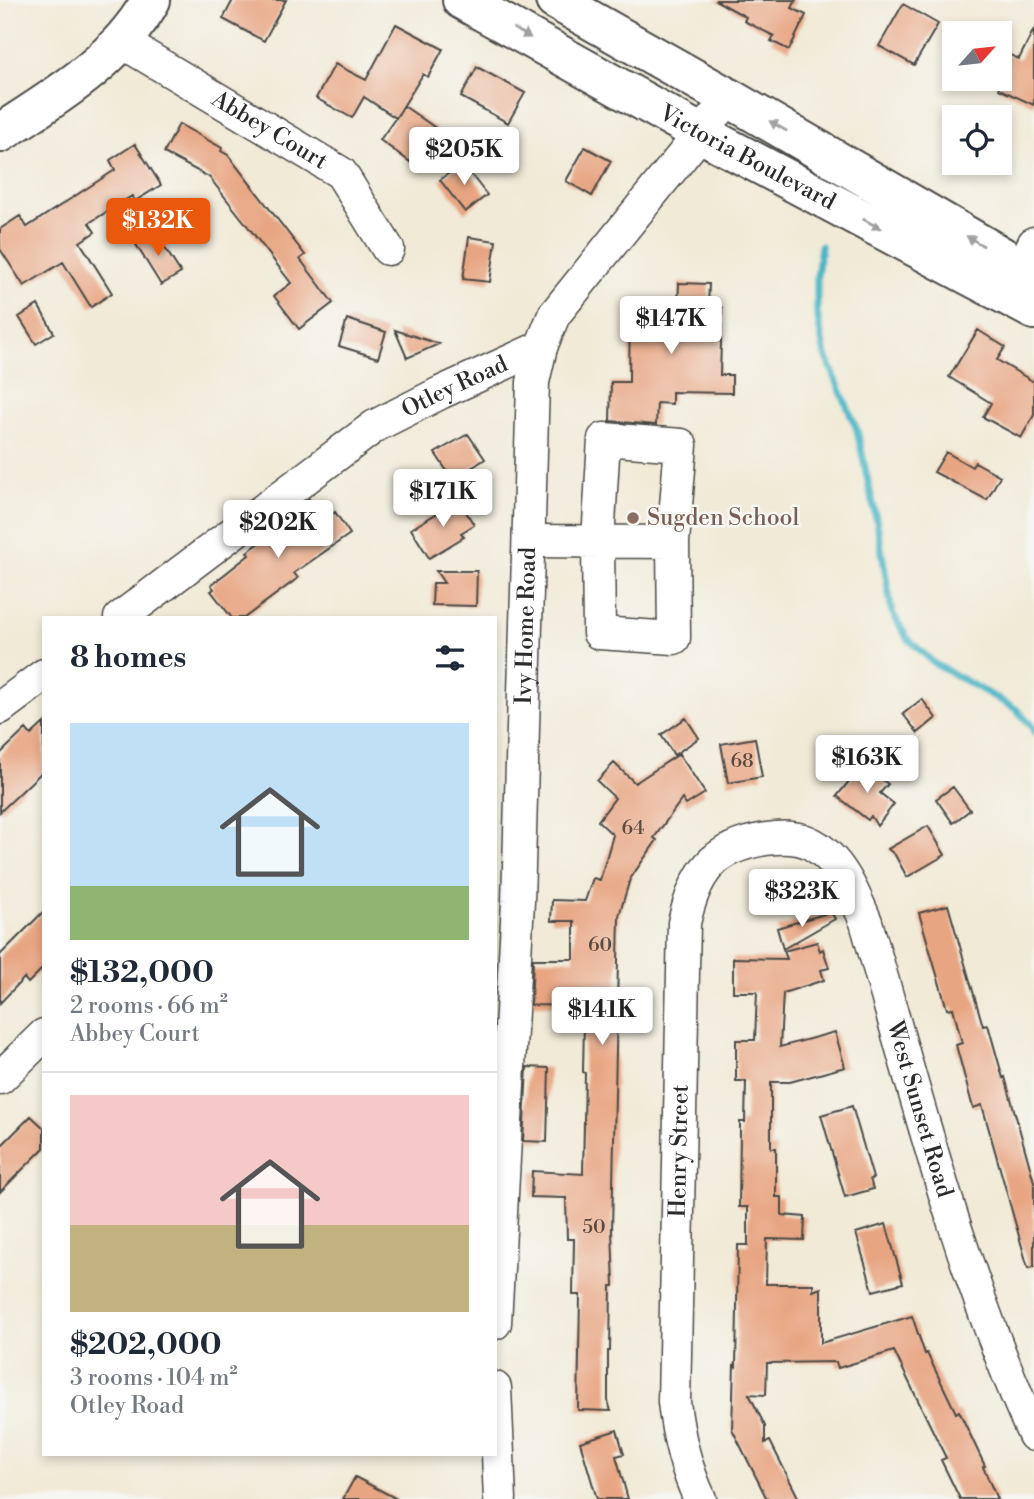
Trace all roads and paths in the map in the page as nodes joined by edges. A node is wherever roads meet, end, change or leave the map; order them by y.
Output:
1 (151, 0) edge
2 (462, 0) edge
3 (555, 0) edge
4 (122, 42) junction
5 (729, 97) junction
6 (0, 134) edge
7 (702, 134) junction
8 (388, 249) dead end
9 (1027, 279) edge
10 (541, 347) junction
11 (529, 541) junction
12 (598, 541) junction
13 (673, 542) junction
14 (123, 616) edge
15 (42, 676) edge
16 (0, 708) edge
17 (761, 840) joint
18 (42, 1037) edge
19 (0, 1078) edge
20 (497, 1286) edge
21 (497, 1432) edge
22 (1034, 1435) edge
23 (500, 1499) edge
24 (700, 1499) edge

1 - 4 main road
2 -> 7 main road, Victoria Boulevard
3 - 5 main road, Victoria Boulevard
4 - 6 main road
4 - 8 street, Abbey Court
5 - 7 street
9 -> 5 main road, Victoria Boulevard
7 -> 9 main road, Victoria Boulevard
7 - 10 street
10 - 11 street, Ivy Home Road
10 - 14 street, Otley Road
11 - 12 street
11 - 20 street, Ivy Home Road
12 - 13 street
12 - 13 street
12 - 13 street
15 - 16 street
17 - 22 street, West Sunset Road
17 - 24 street, Henry Street
18 - 19 street
21 - 23 street

